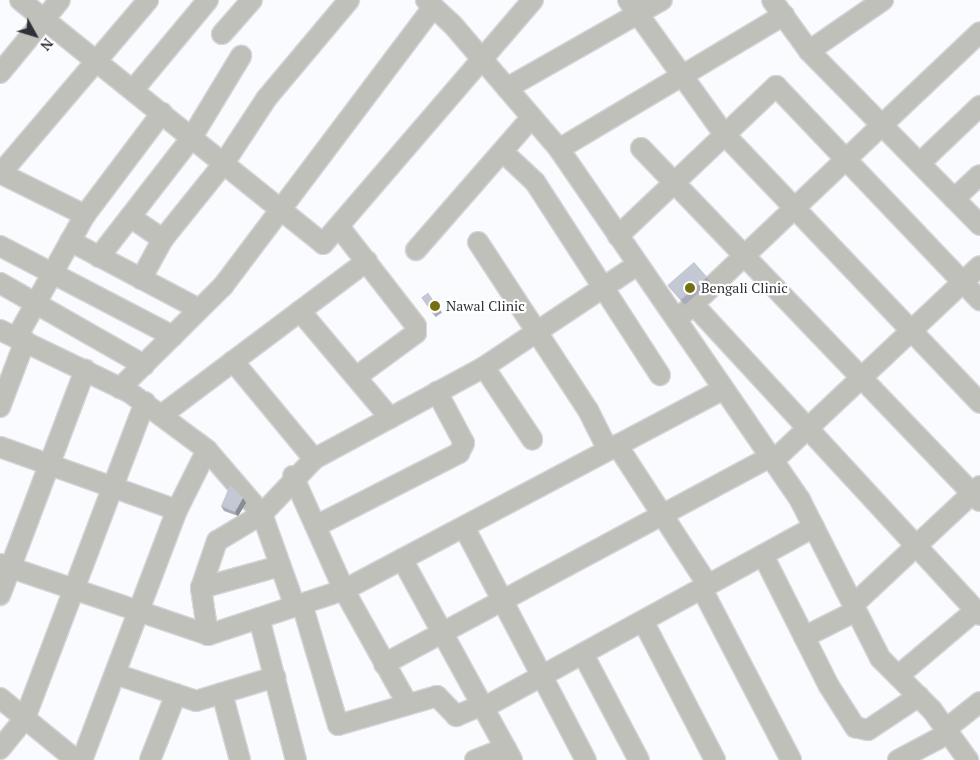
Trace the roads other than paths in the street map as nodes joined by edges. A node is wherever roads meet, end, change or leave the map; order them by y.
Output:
1 (20, 0) edge
2 (60, 0) edge
3 (148, 0) edge
4 (208, 0) edge
5 (252, 0) edge
6 (349, 0) edge
7 (533, 0) edge
8 (662, 0) edge
9 (883, 0) edge
10 (428, 2) edge
11 (633, 7) edge
12 (778, 8) edge
13 (44, 19) junction
14 (980, 32) edge
15 (222, 34) dead end
16 (809, 50) junction
17 (240, 56) dead end
18 (96, 61) junction
19 (484, 61) junction
20 (0, 73) edge
21 (681, 75) junction
22 (507, 88) junction
23 (133, 90) junction
24 (980, 106) edge
25 (162, 113) junction
26 (532, 118) junction
27 (883, 124) junction
28 (724, 134) junction
29 (192, 138) junction
30 (641, 148) dead end
31 (559, 149) junction
32 (503, 152) junction
33 (847, 158) junction
34 (224, 163) junction
35 (920, 163) junction
36 (0, 173) edge
37 (980, 174) edge
38 (674, 182) junction
39 (954, 199) junction
40 (279, 208) junction
41 (795, 208) junction
42 (85, 215) junction
43 (130, 217) junction
44 (980, 225) edge
45 (340, 228) junction
46 (618, 236) junction
47 (163, 239) junction
48 (70, 242) junction
49 (478, 242) dead end
50 (0, 246) edge
51 (416, 250) dead end
52 (744, 256) junction
53 (99, 257) junction
54 (367, 261) junction
55 (637, 265) junction
56 (980, 266) edge
57 (52, 273) junction
58 (141, 278) junction
59 (964, 282) junction
60 (0, 283) edge
61 (603, 288) junction
62 (980, 300) edge
63 (36, 303) junction
64 (693, 304) junction
65 (199, 309) junction
66 (300, 311) junction
67 (675, 321) junction
68 (911, 331) junction
69 (536, 332) junction
70 (14, 336) edge
71 (173, 336) junction
72 (233, 361) junction
73 (144, 365) junction
74 (484, 367) junction
75 (85, 370) junction
76 (660, 375) dead end
77 (356, 377) junction
78 (861, 378) junction
79 (120, 388) junction
80 (723, 389) junction
81 (437, 392) junction
82 (145, 402) junction
83 (980, 403) edge
84 (0, 407) edge
85 (163, 414) junction
86 (390, 418) junction
87 (809, 428) junction
88 (532, 439) dead end
89 (0, 447) edge
90 (612, 448) junction
91 (207, 450) junction
92 (314, 459) junction
93 (771, 459) junction
94 (49, 465) junction
95 (293, 476) junction
96 (113, 487) junction
97 (977, 494) edge
98 (177, 510) junction
99 (262, 514) junction
100 (663, 514) junction
101 (316, 526) junction
102 (464, 527) junction
103 (814, 527) junction
104 (918, 545) junction
105 (763, 555) junction
106 (402, 559) junction
107 (5, 566) edge
108 (280, 566) junction
109 (705, 587) junction
110 (201, 588) junction
111 (74, 589) junction
112 (344, 590) junction
113 (0, 595) edge
114 (502, 600) junction
115 (299, 605) junction
116 (855, 608) junction
117 (139, 611) junction
118 (978, 613) edge
119 (259, 618) junction
120 (643, 621) junction
121 (444, 631) junction
122 (208, 635) junction
123 (804, 637) junction
124 (583, 654) junction
125 (384, 664) junction
126 (115, 674) junction
127 (543, 676) junction
128 (898, 676) junction
129 (275, 677) junction
130 (222, 693) junction
131 (176, 694) junction
132 (918, 696) junction
133 (0, 698) edge
134 (980, 702) edge
135 (407, 703) junction
136 (484, 706) junction
137 (25, 718) junction
138 (947, 731) junction
139 (0, 750) edge
140 (509, 754) edge
141 (76, 760) edge
142 (82, 760) edge
143 (150, 760) edge
144 (240, 760) edge
145 (296, 760) edge
146 (477, 760) edge
147 (586, 760) edge
148 (639, 760) edge
149 (715, 760) edge
150 (791, 760) edge
151 (898, 760) edge
152 (968, 760) edge

1 - 13 street
2 - 13 street
3 - 18 street
4 - 23 street
5 - 15 street
6 - 34 street
7 - 19 street
8 - 11 street
9 - 16 street
10 - 19 street
10 - 40 street
11 - 21 street
11 - 22 street
12 - 16 street
12 - 21 street
13 - 18 street
13 - 20 street
14 - 27 street
16 - 27 street
17 - 29 street
18 - 23 street
18 - 36 street
19 - 22 street
19 - 45 street
21 - 28 street
21 - 31 street
22 - 26 street
23 - 25 street
24 - 35 street
25 - 29 street
25 - 42 street
26 - 31 street
26 - 32 street
27 - 33 street
27 - 35 street
28 - 33 street
28 - 38 street
28 - 41 street
29 - 34 street
29 - 43 street
30 - 38 street
31 - 46 street
32 - 51 street
32 - 61 street
33 - 41 street
33 - 59 street
34 - 40 street
34 - 47 street
35 - 39 street
36 - 42 street
37 - 39 street
38 - 46 street
38 - 52 street
39 - 44 street
40 - 45 street
40 - 65 street
41 - 52 street
41 - 68 street
42 - 48 street
43 - 47 street
43 - 53 street
45 - 54 street
46 - 55 street
47 - 58 street
48 - 53 street
48 - 57 street
49 - 69 street
50 - 57 street
52 - 64 street
52 - 78 street
53 - 58 street
54 - 66 street
54 - 77 street
55 - 61 street
55 - 67 street
56 - 59 street
57 - 63 street
57 - 71 street
58 - 65 street
59 - 62 street
59 - 68 street
60 - 63 street
61 - 69 street
61 - 76 street
63 - 70 street
63 - 73 street
64 - 67 street
64 - 87 street
65 - 71 street
66 - 72 street
66 - 77 street
67 - 80 street
68 - 78 street
68 - 83 street
69 - 74 street
69 - 90 street
70 - 75 street
70 - 84 street
71 - 73 street
72 - 85 street
72 - 92 street
73 - 79 street
74 - 81 street
74 - 88 street
75 - 79 street
75 - 94 street
77 - 86 street
78 - 87 street
78 - 97 street
79 - 82 street
80 - 90 street
80 - 93 street
81 - 86 street
81 - 101 street
82 - 85 street
82 - 96 street
85 - 91 street
86 - 92 street
87 - 93 street
87 - 104 street
89 - 94 street
90 - 100 street
90 - 102 street
91 - 98 street
91 - 99 street
92 - 95 street
93 - 100 street
93 - 103 street
94 - 96 street
94 - 107 street
95 - 99 street
95 - 101 street
96 - 98 street
96 - 111 street
97 - 104 street
98 - 117 street
99 - 108 street
99 - 110 street
100 - 109 street
100 - 114 street
101 - 112 street
102 - 106 street
102 - 114 street
103 - 105 street
103 - 116 street
104 - 116 street
104 - 118 street
105 - 109 street
105 - 123 street
106 - 112 street
106 - 121 street
107 - 111 street
107 - 113 street
108 - 110 street
108 - 115 street
109 - 120 street
109 - 150 street
110 - 122 street
111 - 117 street
111 - 137 street
112 - 115 street
112 - 125 street
114 - 121 street
114 - 127 street
115 - 119 street
115 - 135 street
116 - 123 street
116 - 128 street
117 - 122 street
117 - 126 street
118 - 128 street
119 - 122 street
119 - 129 street
120 - 124 street
120 - 149 street
121 - 125 street
121 - 136 street
123 - 132 street
124 - 127 street
124 - 148 street
125 - 135 street
126 - 131 street
126 - 142 street
127 - 136 street
127 - 147 street
128 - 132 street
129 - 130 street
129 - 145 street
130 - 131 street
130 - 144 street
131 - 143 street
132 - 138 street
133 - 137 street
134 - 138 street
135 - 136 street
136 - 140 street
137 - 139 street
137 - 141 street
138 - 151 street
138 - 152 street
140 - 146 street

